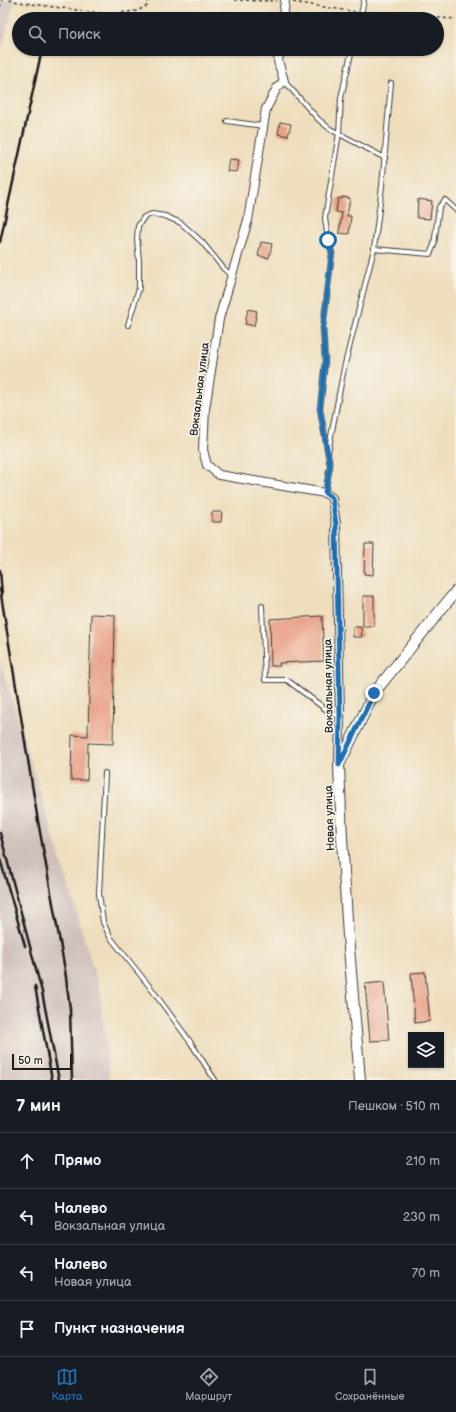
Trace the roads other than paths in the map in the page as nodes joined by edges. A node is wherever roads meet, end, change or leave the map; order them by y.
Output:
1 (364, 0) edge
2 (285, 1) edge
3 (284, 12) edge
4 (362, 12) edge
5 (279, 56) edge
6 (350, 56) edge
7 (284, 81) junction
8 (391, 83) dead end
9 (227, 121) dead end
10 (263, 126) junction
11 (338, 133) junction
12 (385, 158) junction
13 (456, 210) edge
14 (374, 249) junction
15 (232, 276) junction
16 (128, 325) dead end
17 (327, 454) junction
18 (325, 493) junction
19 (454, 595) edge
20 (262, 606) dead end
21 (340, 715) junction
22 (339, 765) junction
23 (105, 773) dead end
24 (215, 1080) edge
25 (360, 1080) edge

1 - 4 lane
2 - 3 street
5 - 7 street
6 - 11 lane
7 - 10 street, Вокзальная улица
7 - 11 lane
8 - 12 lane
9 - 10 lane
10 - 15 street, Вокзальная улица
11 - 12 lane
11 - 17 lane
12 - 14 lane
13 - 14 lane
14 - 17 lane
15 - 16 lane
15 - 18 street, Вокзальная улица
17 - 18 lane
18 - 21 street, Вокзальная улица
19 - 22 street, Новая улица
20 - 21 lane
21 - 22 street, Вокзальная улица
22 - 25 street, Новая улица
23 - 24 lane

